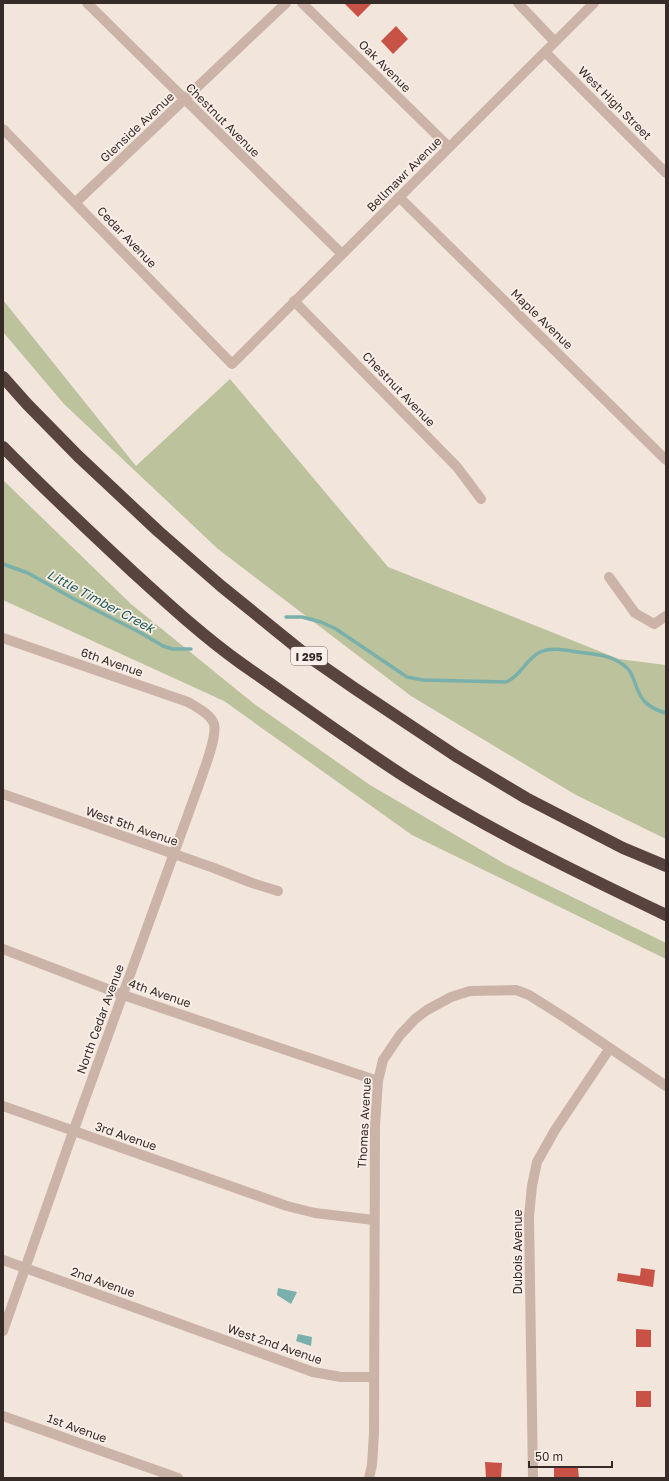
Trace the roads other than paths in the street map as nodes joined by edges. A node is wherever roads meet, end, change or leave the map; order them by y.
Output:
1 (87, 3) edge
2 (286, 3) edge
3 (302, 3) edge
4 (518, 3) edge
5 (594, 3) edge
6 (556, 42) junction
7 (545, 52) junction
8 (184, 100) junction
9 (3, 130) edge
10 (449, 147) junction
11 (666, 173) edge
12 (399, 197) junction
13 (75, 203) junction
14 (342, 254) junction
15 (294, 301) junction
16 (232, 364) joint
17 (3, 377) edge
18 (3, 447) edge
19 (666, 460) edge
20 (481, 499) dead end
21 (609, 577) dead end
22 (666, 616) edge
23 (3, 638) edge
24 (208, 717) joint
25 (3, 794) edge
26 (174, 854) junction
27 (666, 866) edge
28 (278, 891) dead end
29 (666, 916) edge
30 (3, 949) edge
31 (123, 995) junction
32 (610, 1048) junction
33 (378, 1081) junction
34 (666, 1086) edge
35 (3, 1106) edge
36 (73, 1132) junction
37 (374, 1220) junction
38 (3, 1260) edge
39 (25, 1268) junction
40 (194, 1329) joint
41 (3, 1331) edge
42 (374, 1377) junction
43 (3, 1416) edge
44 (178, 1478) edge
45 (369, 1478) edge
46 (533, 1478) edge

1 - 8 street, Chestnut Avenue
2 - 8 street, Glenside Avenue
3 - 10 street, Oak Avenue
4 - 6 street
5 - 6 street, Bellmawr Avenue
6 - 7 street, Bellmawr Avenue
7 - 10 street, Bellmawr Avenue
7 - 11 street, West High Street
8 - 13 street, Glenside Avenue
8 - 14 street, Chestnut Avenue
9 - 13 street, Cedar Avenue
10 - 12 street, Bellmawr Avenue
12 - 14 street, Bellmawr Avenue
12 - 19 street, Maple Avenue
13 - 16 street, Cedar Avenue
14 - 15 street, Bellmawr Avenue
15 - 16 street, Bellmawr Avenue
15 - 20 street, Chestnut Avenue
17 - 27 highway, I 295
18 - 29 highway
21 - 22 street
23 - 24 street, 6th Avenue
24 - 26 street, North Cedar Avenue
25 - 26 street, West 5th Avenue
26 - 28 street, West 5th Avenue
26 - 31 street, North Cedar Avenue
30 - 31 street, 4th Avenue
31 - 33 street, 4th Avenue
31 - 36 street, North Cedar Avenue
32 - 33 street, Thomas Avenue
32 - 34 street, Thomas Avenue
32 - 46 street, Dubois Avenue
33 - 37 street, Thomas Avenue
35 - 36 street, 3rd Avenue
36 - 37 street, 3rd Avenue
36 - 39 street, North Cedar Avenue
37 - 42 street, Thomas Avenue
38 - 39 street, 2nd Avenue
39 - 40 street, 2nd Avenue
39 - 41 street, North Cedar Avenue
40 - 42 street, West 2nd Avenue
42 - 45 street, Thomas Avenue
43 - 44 street, 1st Avenue

